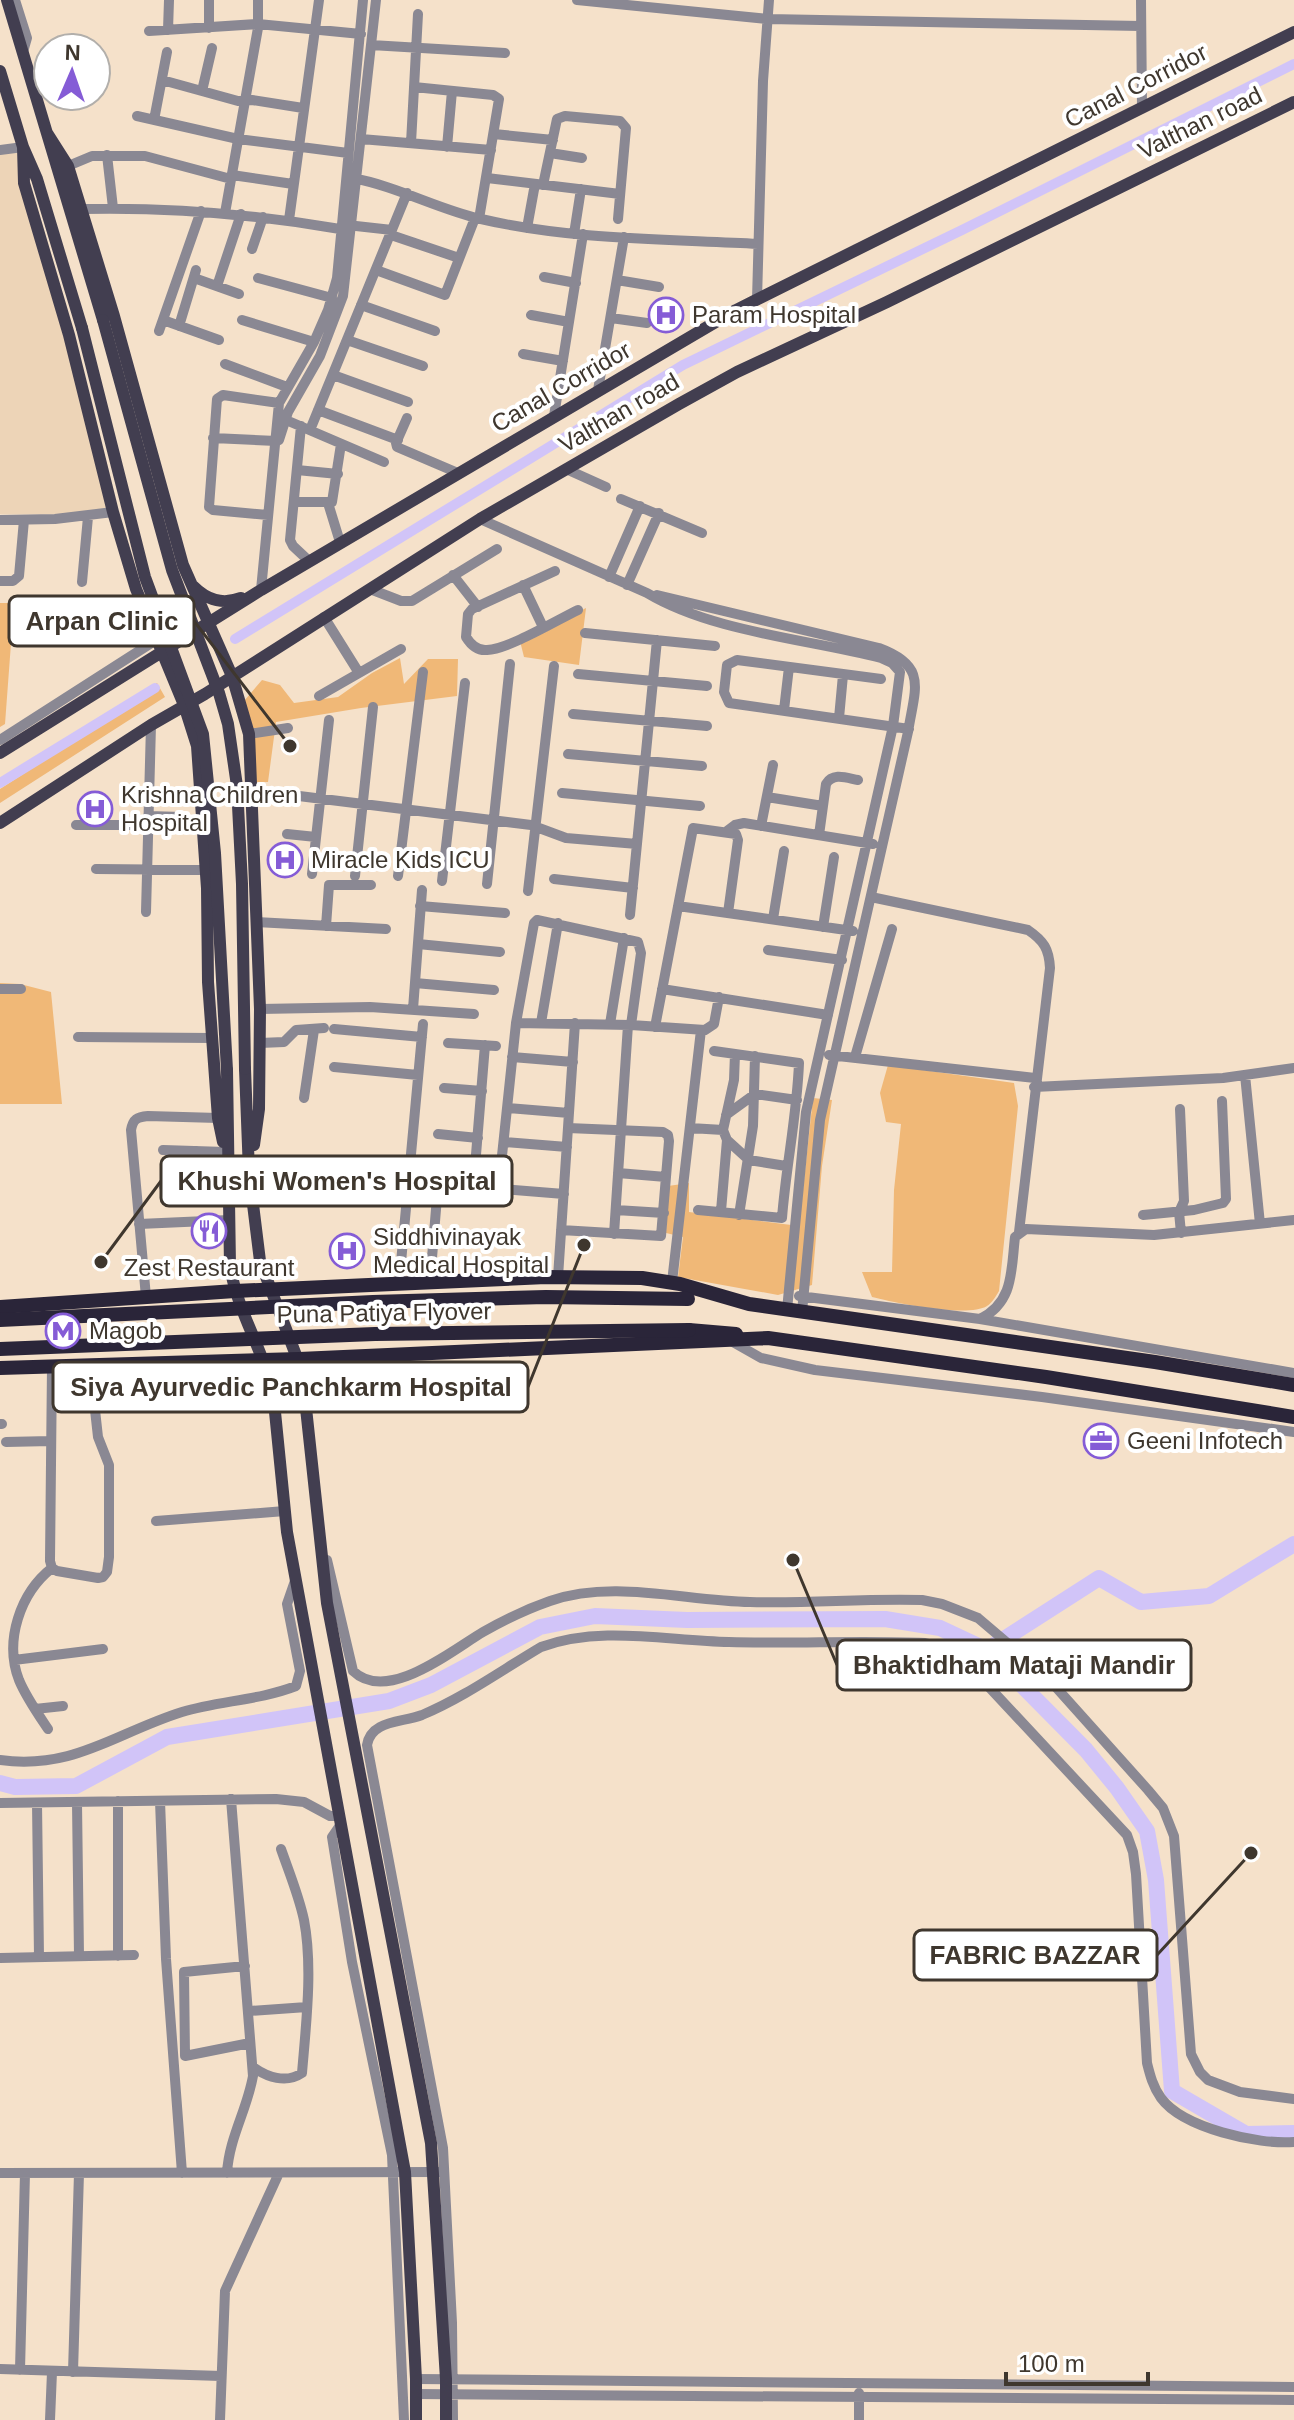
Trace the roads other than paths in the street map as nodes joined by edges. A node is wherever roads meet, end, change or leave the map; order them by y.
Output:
1 (7, 0) edge
2 (15, 0) edge
3 (169, 0) edge
4 (209, 0) edge
5 (258, 0) edge
6 (319, 0) edge
7 (577, 0) edge
8 (769, 0) edge
9 (1141, 0) edge
10 (621, 3) edge
11 (363, 5) edge
12 (376, 5) edge
13 (418, 14) dead end
14 (768, 19) junction
15 (258, 24) junction
16 (1141, 26) junction
17 (209, 28) junction
18 (168, 30) junction
19 (315, 30) junction
20 (149, 31) dead end
21 (1294, 32) edge
22 (361, 34) junction
23 (371, 45) junction
24 (416, 47) junction
25 (212, 48) dead end
26 (167, 52) dead end
27 (22, 53) junction
28 (505, 53) dead end
29 (0, 71) edge
30 (162, 80) junction
31 (414, 87) junction
32 (202, 91) junction
33 (452, 91) junction
34 (4, 97) edge
35 (245, 100) junction
36 (1294, 102) edge
37 (303, 108) junction
38 (1142, 108) junction
39 (137, 116) dead end
40 (154, 120) junction
41 (47, 133) junction
42 (494, 134) junction
43 (238, 139) junction
44 (361, 139) junction
45 (553, 140) junction
46 (411, 143) junction
47 (298, 146) junction
48 (23, 147) junction
49 (447, 147) junction
50 (0, 150) edge
51 (491, 150) junction
52 (348, 153) junction
53 (550, 153) junction
54 (107, 155) junction
55 (582, 158) dead end
56 (68, 166) junction
57 (231, 177) junction
58 (352, 178) junction
59 (487, 178) junction
60 (293, 184) junction
61 (539, 184) junction
62 (581, 189) junction
63 (407, 193) junction
64 (620, 194) junction
65 (113, 208) junction
66 (81, 209) junction
67 (201, 211) junction
68 (225, 213) junction
69 (241, 214) junction
70 (263, 217) junction
71 (477, 218) junction
72 (618, 219) dead end
73 (289, 220) junction
74 (345, 226) junction
75 (527, 228) junction
76 (392, 233) junction
77 (579, 234) junction
78 (624, 237) junction
79 (758, 244) junction
80 (252, 249) dead end
81 (459, 258) junction
82 (376, 270) junction
83 (544, 277) dead end
84 (258, 278) dead end
85 (617, 280) junction
86 (576, 283) junction
87 (217, 286) junction
88 (659, 287) dead end
89 (239, 294) dead end
90 (332, 298) junction
91 (757, 300) junction
92 (361, 305) junction
93 (531, 315) dead end
94 (611, 318) junction
95 (242, 320) dead end
96 (569, 322) junction
97 (647, 323) dead end
98 (179, 326) junction
99 (435, 331) dead end
100 (219, 340) dead end
101 (347, 340) junction
102 (314, 342) junction
103 (523, 354) dead end
104 (563, 361) junction
105 (225, 364) dead end
106 (423, 366) dead end
107 (333, 375) junction
108 (287, 387) junction
109 (598, 390) junction
110 (408, 402) dead end
111 (279, 403) junction
112 (318, 410) junction
113 (554, 416) junction
114 (407, 418) dead end
115 (286, 420) junction
116 (305, 428) junction
117 (213, 438) junction
118 (398, 440) junction
119 (341, 444) junction
120 (276, 445) junction
121 (384, 462) dead end
122 (566, 469) junction
123 (297, 470) junction
124 (458, 473) junction
125 (338, 474) junction
126 (606, 487) dead end
127 (621, 499) dead end
128 (294, 502) junction
129 (328, 503) junction
130 (640, 506) junction
131 (113, 512) junction
132 (659, 513) junction
133 (268, 515) junction
134 (88, 517) junction
135 (480, 519) junction
136 (0, 520) edge
137 (24, 520) junction
138 (702, 533) dead end
139 (340, 542) junction
140 (497, 549) dead end
141 (309, 561) junction
142 (555, 571) dead end
143 (453, 575) junction
144 (609, 577) junction
145 (0, 581) edge
146 (82, 582) dead end
147 (191, 584) junction
148 (523, 585) junction
149 (627, 585) junction
150 (370, 589) junction
151 (261, 590) junction
152 (647, 593) junction
153 (478, 607) junction
154 (578, 610) dead end
155 (324, 617) junction
156 (207, 624) junction
157 (543, 627) junction
158 (585, 633) dead end
159 (657, 640) junction
160 (159, 646) junction
161 (715, 646) dead end
162 (401, 649) dead end
163 (510, 664) dead end
164 (554, 666) dead end
165 (789, 667) junction
166 (423, 672) dead end
167 (359, 673) junction
168 (578, 674) dead end
169 (843, 675) junction
170 (232, 676) junction
171 (881, 679) dead end
172 (653, 681) junction
173 (465, 683) dead end
174 (707, 686) dead end
175 (319, 696) dead end
176 (184, 705) junction
177 (373, 707) dead end
178 (784, 710) junction
179 (573, 714) dead end
180 (839, 718) junction
181 (329, 720) dead end
182 (649, 721) junction
183 (151, 725) junction
184 (707, 726) dead end
185 (893, 726) junction
186 (288, 728) dead end
187 (909, 729) junction
188 (249, 734) junction
189 (0, 740) edge
190 (0, 753) edge
191 (568, 754) dead end
192 (645, 761) junction
193 (773, 765) dead end
194 (702, 766) dead end
195 (858, 780) dead end
196 (251, 790) junction
197 (562, 793) dead end
198 (767, 797) junction
199 (320, 799) junction
200 (641, 800) junction
201 (363, 804) junction
202 (700, 806) dead end
203 (823, 806) junction
204 (406, 809) junction
205 (449, 815) junction
206 (182, 817) dead end
207 (148, 820) junction
208 (493, 820) junction
209 (0, 823) edge
210 (76, 825) dead end
211 (761, 826) junction
212 (535, 827) junction
213 (727, 831) junction
214 (287, 834) dead end
215 (819, 835) junction
216 (316, 837) junction
217 (868, 843) junction
218 (637, 844) junction
219 (883, 846) junction
220 (784, 851) dead end
221 (834, 857) dead end
222 (96, 869) dead end
223 (206, 870) junction
224 (147, 871) junction
225 (312, 874) dead end
226 (355, 876) dead end
227 (398, 876) dead end
228 (554, 879) dead end
229 (442, 881) dead end
230 (487, 884) dead end
231 (371, 885) dead end
232 (633, 888) junction
233 (422, 890) dead end
234 (528, 891) dead end
235 (871, 897) junction
236 (420, 906) junction
237 (678, 906) junction
238 (146, 912) dead end
239 (505, 913) dead end
240 (728, 913) junction
241 (630, 915) dead end
242 (773, 919) junction
243 (256, 922) junction
244 (558, 923) junction
245 (326, 926) junction
246 (823, 927) junction
247 (386, 929) dead end
248 (892, 929) dead end
249 (849, 931) junction
250 (863, 933) junction
251 (624, 938) junction
252 (418, 944) junction
253 (768, 950) dead end
254 (500, 952) dead end
255 (842, 960) junction
256 (415, 983) junction
257 (0, 989) edge
258 (21, 989) dead end
259 (662, 989) junction
260 (494, 990) dead end
261 (719, 997) junction
262 (260, 1009) junction
263 (413, 1009) junction
264 (474, 1014) dead end
265 (828, 1015) junction
266 (516, 1023) junction
267 (541, 1023) junction
268 (575, 1023) junction
269 (423, 1024) dead end
270 (610, 1024) junction
271 (629, 1025) junction
272 (655, 1027) junction
273 (324, 1029) junction
274 (701, 1030) junction
275 (78, 1037) dead end
276 (422, 1037) junction
277 (212, 1038) junction
278 (260, 1043) junction
279 (448, 1043) dead end
280 (714, 1051) dead end
281 (735, 1054) junction
282 (819, 1054) junction
283 (755, 1056) junction
284 (833, 1056) junction
285 (512, 1057) junction
286 (855, 1057) junction
287 (573, 1062) junction
288 (334, 1067) dead end
289 (1294, 1068) edge
290 (418, 1075) junction
291 (1245, 1075) junction
292 (1034, 1082) junction
293 (444, 1088) dead end
294 (482, 1091) junction
295 (755, 1094) junction
296 (304, 1098) dead end
297 (797, 1100) junction
298 (1222, 1101) dead end
299 (507, 1108) junction
300 (1180, 1109) dead end
301 (569, 1113) junction
302 (726, 1115) junction
303 (218, 1118) junction
304 (568, 1128) junction
305 (690, 1128) junction
306 (621, 1130) junction
307 (438, 1134) dead end
308 (725, 1135) junction
309 (478, 1138) junction
310 (504, 1142) junction
311 (567, 1147) junction
312 (163, 1150) dead end
313 (196, 1151) junction
314 (225, 1152) junction
315 (749, 1160) junction
316 (786, 1166) junction
317 (229, 1169) junction
318 (249, 1172) junction
319 (618, 1173) junction
320 (666, 1177) junction
321 (164, 1187) dead end
322 (196, 1188) junction
323 (229, 1189) junction
324 (564, 1194) junction
325 (1181, 1206) junction
326 (616, 1210) junction
327 (698, 1210) dead end
328 (1194, 1210) junction
329 (721, 1211) junction
330 (664, 1213) junction
331 (739, 1215) junction
332 (1143, 1215) dead end
333 (229, 1220) junction
334 (1294, 1220) edge
335 (139, 1224) junction
336 (1260, 1224) junction
337 (561, 1230) junction
338 (1019, 1232) junction
339 (1197, 1232) junction
340 (1181, 1233) junction
341 (614, 1234) junction
342 (558, 1277) junction
343 (430, 1282) junction
344 (672, 1282) junction
345 (399, 1284) junction
346 (269, 1289) junction
347 (235, 1291) junction
348 (789, 1294) junction
349 (803, 1296) junction
350 (146, 1297) junction
351 (749, 1304) junction
352 (0, 1307) edge
353 (794, 1311) junction
354 (927, 1313) junction
355 (980, 1319) junction
356 (0, 1320) edge
357 (934, 1330) junction
358 (768, 1338) junction
359 (731, 1341) junction
360 (1145, 1346) junction
361 (0, 1349) edge
362 (299, 1359) junction
363 (263, 1360) junction
364 (1155, 1362) junction
365 (90, 1365) junction
366 (52, 1366) junction
367 (0, 1368) edge
368 (1294, 1373) edge
369 (1294, 1385) edge
370 (1294, 1417) edge
371 (1294, 1432) edge
372 (51, 1441) junction
373 (6, 1442) dead end
374 (285, 1511) junction
375 (156, 1521) dead end
376 (320, 1534) junction
377 (52, 1568) junction
378 (295, 1581) junction
379 (103, 1649) dead end
380 (14, 1660) junction
381 (63, 1706) dead end
382 (35, 1709) junction
383 (48, 1729) dead end
384 (0, 1760) edge
385 (231, 1799) junction
386 (118, 1801) junction
387 (160, 1801) junction
388 (0, 1803) edge
389 (37, 1803) junction
390 (77, 1803) junction
391 (340, 1820) junction
392 (281, 1849) dead end
393 (134, 1955) dead end
394 (79, 1956) junction
395 (118, 1956) junction
396 (39, 1957) junction
397 (0, 1958) edge
398 (245, 1966) junction
399 (307, 2007) junction
400 (249, 2011) junction
401 (250, 2043) junction
402 (179, 2057) junction
403 (253, 2067) junction
404 (1294, 2099) edge
405 (1294, 2142) edge
406 (399, 2172) junction
407 (439, 2172) junction
408 (0, 2173) edge
409 (25, 2173) junction
410 (79, 2173) junction
411 (182, 2173) junction
412 (227, 2173) junction
413 (279, 2173) junction
414 (0, 2369) edge
415 (20, 2370) junction
416 (52, 2372) junction
417 (73, 2372) junction
418 (221, 2376) junction
419 (416, 2379) junction
420 (449, 2379) junction
421 (860, 2383) junction
422 (1294, 2387) edge
423 (449, 2393) junction
424 (416, 2394) junction
425 (859, 2396) junction
426 (1294, 2400) edge
427 (50, 2420) edge
428 (220, 2420) edge
429 (404, 2420) edge
430 (416, 2420) edge
431 (446, 2420) edge
432 (453, 2420) edge
433 (859, 2420) edge

1 - 27 main road
2 - 27 street
3 - 18 street
4 - 17 street
5 - 15 street
6 - 19 street
7 - 10 street
8 - 14 street
9 - 16 street
10 - 14 street
11 - 12 street
11 - 22 street
12 - 23 street
13 - 24 street
14 - 16 street
14 - 79 street
15 - 17 street
15 - 19 street
15 - 35 street
16 - 38 street
17 - 18 street
18 - 20 street
19 - 22 street
19 - 37 street
21 - 38 main road, Canal Corridor
22 - 52 street
23 - 24 street
23 - 44 street
24 - 28 street
24 - 31 street
25 - 32 street
26 - 30 street
27 - 41 main road
29 - 34 main road
30 - 32 street
30 - 40 street
31 - 33 street
31 - 46 street
32 - 35 street
33 - 42 street
33 - 49 street
34 - 48 main road
35 - 37 street
35 - 43 street
36 - 122 main road, Valthan road
37 - 47 street
38 - 91 main road, Canal Corridor
39 - 40 street
40 - 43 street
41 - 56 main road
41 - 318 main road, bridge
42 - 45 street
42 - 51 street
43 - 47 street
43 - 57 street
44 - 46 street
44 - 58 street
45 - 53 street
45 - 64 street
46 - 49 street
47 - 52 street
47 - 60 street
48 - 50 street
48 - 131 main road
48 - 317 main road, bridge
49 - 51 street
51 - 59 street
52 - 58 street
53 - 55 street
53 - 61 street
54 - 56 street
54 - 57 street
54 - 65 street
56 - 66 main road
57 - 60 street
57 - 68 street
58 - 63 street
58 - 74 street
59 - 61 street
59 - 71 street
60 - 73 street
61 - 62 street
61 - 75 street
62 - 64 street
62 - 77 street
63 - 71 street
63 - 76 street
64 - 72 street
65 - 66 street
65 - 67 street
66 - 147 main road
67 - 68 street
67 - 98 street
68 - 69 street
69 - 70 street
69 - 87 street
70 - 73 street
70 - 80 street
71 - 75 street
71 - 81 street
73 - 74 street
74 - 76 street
74 - 90 street
74 - 115 street
75 - 77 street
76 - 81 street
76 - 82 street
77 - 78 street
77 - 86 street
78 - 79 street
78 - 85 street
79 - 91 street
81 - 82 street
82 - 92 street
83 - 86 street
84 - 90 street
85 - 88 street
85 - 94 street
86 - 96 street
87 - 89 street
87 - 98 street
90 - 102 street
91 - 109 main road, Canal Corridor
92 - 99 street
92 - 101 street
93 - 96 street
94 - 97 street
94 - 109 street
95 - 102 street
96 - 104 street
98 - 100 street
101 - 106 street
101 - 107 street
102 - 108 street
103 - 104 street
104 - 113 street
105 - 108 street
107 - 110 street
107 - 112 street
108 - 111 street
109 - 113 main road, Canal Corridor
111 - 117 street
111 - 120 street
112 - 116 street
112 - 118 street
113 - 124 main road, Canal Corridor
114 - 118 street
115 - 116 street
115 - 120 street
116 - 119 street
116 - 123 street
117 - 120 street
117 - 133 street
118 - 124 street
119 - 121 street
119 - 125 street
120 - 133 street
122 - 126 street
122 - 135 main road, Valthan road
123 - 125 street
123 - 128 street
124 - 139 main road, Canal Corridor
125 - 129 street
127 - 130 street
128 - 129 street
128 - 141 street
129 - 139 street
130 - 132 street
130 - 144 street
131 - 134 street
131 - 160 main road
132 - 138 street
132 - 149 street
133 - 151 street
134 - 137 street
134 - 146 street
135 - 144 street
135 - 150 main road, Valthan road
136 - 137 street
137 - 145 street
139 - 141 main road, Canal Corridor
140 - 143 street
141 - 151 main road, Canal Corridor
142 - 148 street
143 - 150 street
143 - 153 street
144 - 149 street
147 - 151 main road
147 - 156 main road
148 - 153 street
148 - 157 street
149 - 152 street
150 - 155 main road, Valthan road
151 - 156 main road, Canal Corridor
152 - 185 street
152 - 187 street
153 - 157 street
154 - 157 street
155 - 167 street
155 - 170 main road, Valthan road
156 - 160 main road, Canal Corridor
156 - 170 main road
158 - 159 street
159 - 161 street
159 - 172 street
160 - 176 main road
160 - 189 street
160 - 190 main road, Canal Corridor
162 - 167 street
163 - 208 street
164 - 212 street
165 - 169 street
165 - 178 street
165 - 178 street
166 - 204 street
167 - 175 street
168 - 172 street
169 - 171 street
169 - 180 street
170 - 176 main road, Valthan road
170 - 188 main road
172 - 174 street
172 - 182 street
173 - 205 street
176 - 183 main road, Valthan road
176 - 223 main road
177 - 201 street
178 - 180 street
179 - 182 street
180 - 185 street
181 - 199 street
182 - 184 street
182 - 192 street
183 - 207 street
183 - 209 main road, Valthan road
185 - 187 street
185 - 217 street
186 - 188 street
187 - 219 street
188 - 196 main road
191 - 192 street
192 - 194 street
192 - 200 street
193 - 198 street
195 - 203 street
196 - 199 street
196 - 243 main road
197 - 200 street
198 - 203 street
198 - 211 street
199 - 201 street
199 - 216 street
200 - 202 street
200 - 218 street
201 - 204 street
201 - 226 street
203 - 215 street
204 - 205 street
204 - 227 street
205 - 208 street
205 - 229 street
206 - 207 street
207 - 210 street
207 - 224 street
208 - 212 street
208 - 230 street
211 - 213 street
211 - 215 street
212 - 218 street
212 - 234 street
213 - 237 street
213 - 240 street
214 - 216 street
215 - 217 street
216 - 225 street
217 - 219 street
217 - 249 street
218 - 232 street
219 - 235 street
220 - 242 street
221 - 246 street
222 - 224 street
223 - 224 street
223 - 277 main road
224 - 238 street
228 - 232 street
231 - 245 street
232 - 241 street
233 - 236 street
235 - 250 street
235 - 292 street
236 - 239 street
236 - 252 street
237 - 240 street
237 - 259 street
240 - 242 street
242 - 246 street
243 - 245 street
243 - 262 main road
244 - 251 street
244 - 266 street
244 - 267 street
245 - 247 street
246 - 249 street
248 - 286 street
249 - 250 street
249 - 255 street
250 - 284 street
251 - 270 street
251 - 271 street
252 - 254 street
252 - 256 street
253 - 255 street
255 - 265 street
256 - 260 street
256 - 263 street
257 - 258 street
259 - 261 street
259 - 272 street
261 - 265 street
261 - 274 street
262 - 263 street
262 - 278 main road
263 - 264 street
265 - 282 street
266 - 267 street
266 - 285 street
267 - 268 street
268 - 270 street
268 - 287 street
269 - 276 street
270 - 271 street
271 - 272 street
271 - 306 street
272 - 274 street
273 - 276 street
273 - 278 street
273 - 296 street
274 - 305 street
275 - 277 street
276 - 290 street
277 - 303 main road
278 - 318 main road
279 - 294 street
280 - 281 street
281 - 283 street
281 - 302 street
282 - 284 street
282 - 348 street
283 - 295 street
283 - 297 street
284 - 286 street
284 - 349 street
285 - 287 street
285 - 299 street
286 - 292 street
287 - 301 street
288 - 290 street
289 - 291 street
290 - 345 street
291 - 292 street
291 - 336 street
292 - 338 street
293 - 294 street
294 - 309 street
295 - 297 street
295 - 302 street
295 - 315 street
297 - 316 street
298 - 328 street
299 - 301 street
299 - 310 street
300 - 325 street
301 - 304 street
302 - 308 street
303 - 314 main road
303 - 335 street
304 - 306 street
304 - 311 street
305 - 308 street
305 - 344 street
306 - 319 street
306 - 320 street
307 - 309 street
308 - 315 street
308 - 329 street
309 - 343 street
310 - 311 street
310 - 324 street
311 - 324 street
312 - 313 street
313 - 314 street
313 - 322 street
314 - 317 main road
315 - 316 street
315 - 331 street
316 - 331 street
317 - 323 main road
318 - 346 main road
319 - 320 street
319 - 326 street
320 - 330 street
321 - 322 street
322 - 323 street
323 - 333 main road
324 - 337 street
325 - 328 street
325 - 332 street
325 - 340 street
326 - 330 street
326 - 341 street
327 - 329 street
328 - 339 street
329 - 331 street
330 - 341 street
333 - 335 street
333 - 347 main road
334 - 336 street
335 - 350 street
336 - 339 street
337 - 341 street
337 - 342 street
338 - 340 street
338 - 355 street
339 - 340 street
342 - 343 highway
342 - 344 highway
343 - 345 highway
344 - 351 highway
345 - 346 highway
346 - 347 highway
346 - 362 main road
347 - 350 highway
347 - 363 main road
348 - 349 street
348 - 353 street
349 - 353 street
349 - 354 street
350 - 352 highway
351 - 353 highway
351 - 356 highway, Puna Patiya Flyover, bridge
353 - 357 highway
354 - 355 street
354 - 357 highway
355 - 360 street
357 - 364 highway
358 - 359 highway
358 - 361 highway, Puna Patiya Flyover, bridge
358 - 370 highway
359 - 362 highway
359 - 371 street
360 - 364 highway
360 - 368 street
362 - 363 highway
362 - 376 main road
363 - 365 highway
363 - 374 main road
364 - 369 highway
365 - 366 highway
365 - 377 street
366 - 367 highway
366 - 372 street
372 - 373 street
372 - 377 street
374 - 375 street
374 - 378 main road
376 - 404 street
376 - 407 main road
377 - 380 street
378 - 384 street
378 - 391 main road
379 - 380 street
380 - 382 street
381 - 382 street
382 - 383 street
385 - 387 street
385 - 391 street
385 - 398 street
386 - 387 street
386 - 390 street
386 - 395 street
387 - 402 street
388 - 389 street
389 - 390 street
389 - 396 street
390 - 394 street
391 - 406 main road
392 - 399 street
393 - 395 street
394 - 395 street
394 - 396 street
396 - 397 street
398 - 400 street
398 - 402 street
399 - 400 street
399 - 403 street
400 - 401 street
401 - 402 street
401 - 403 street
402 - 411 street
403 - 412 street
405 - 407 street
406 - 407 street
406 - 413 street
406 - 419 main road
406 - 429 street
407 - 420 main road
408 - 409 street
409 - 410 street
409 - 415 street
410 - 411 street
410 - 417 street
411 - 412 street
412 - 413 street
413 - 418 street
414 - 415 street
415 - 416 street
416 - 417 street
416 - 427 street
417 - 418 street
418 - 428 street
419 - 420 street
419 - 424 main road
420 - 421 street
420 - 423 main road
421 - 422 street
421 - 425 street
423 - 424 street
423 - 425 street
423 - 431 main road
423 - 432 street
424 - 430 main road
425 - 426 street
425 - 433 street

